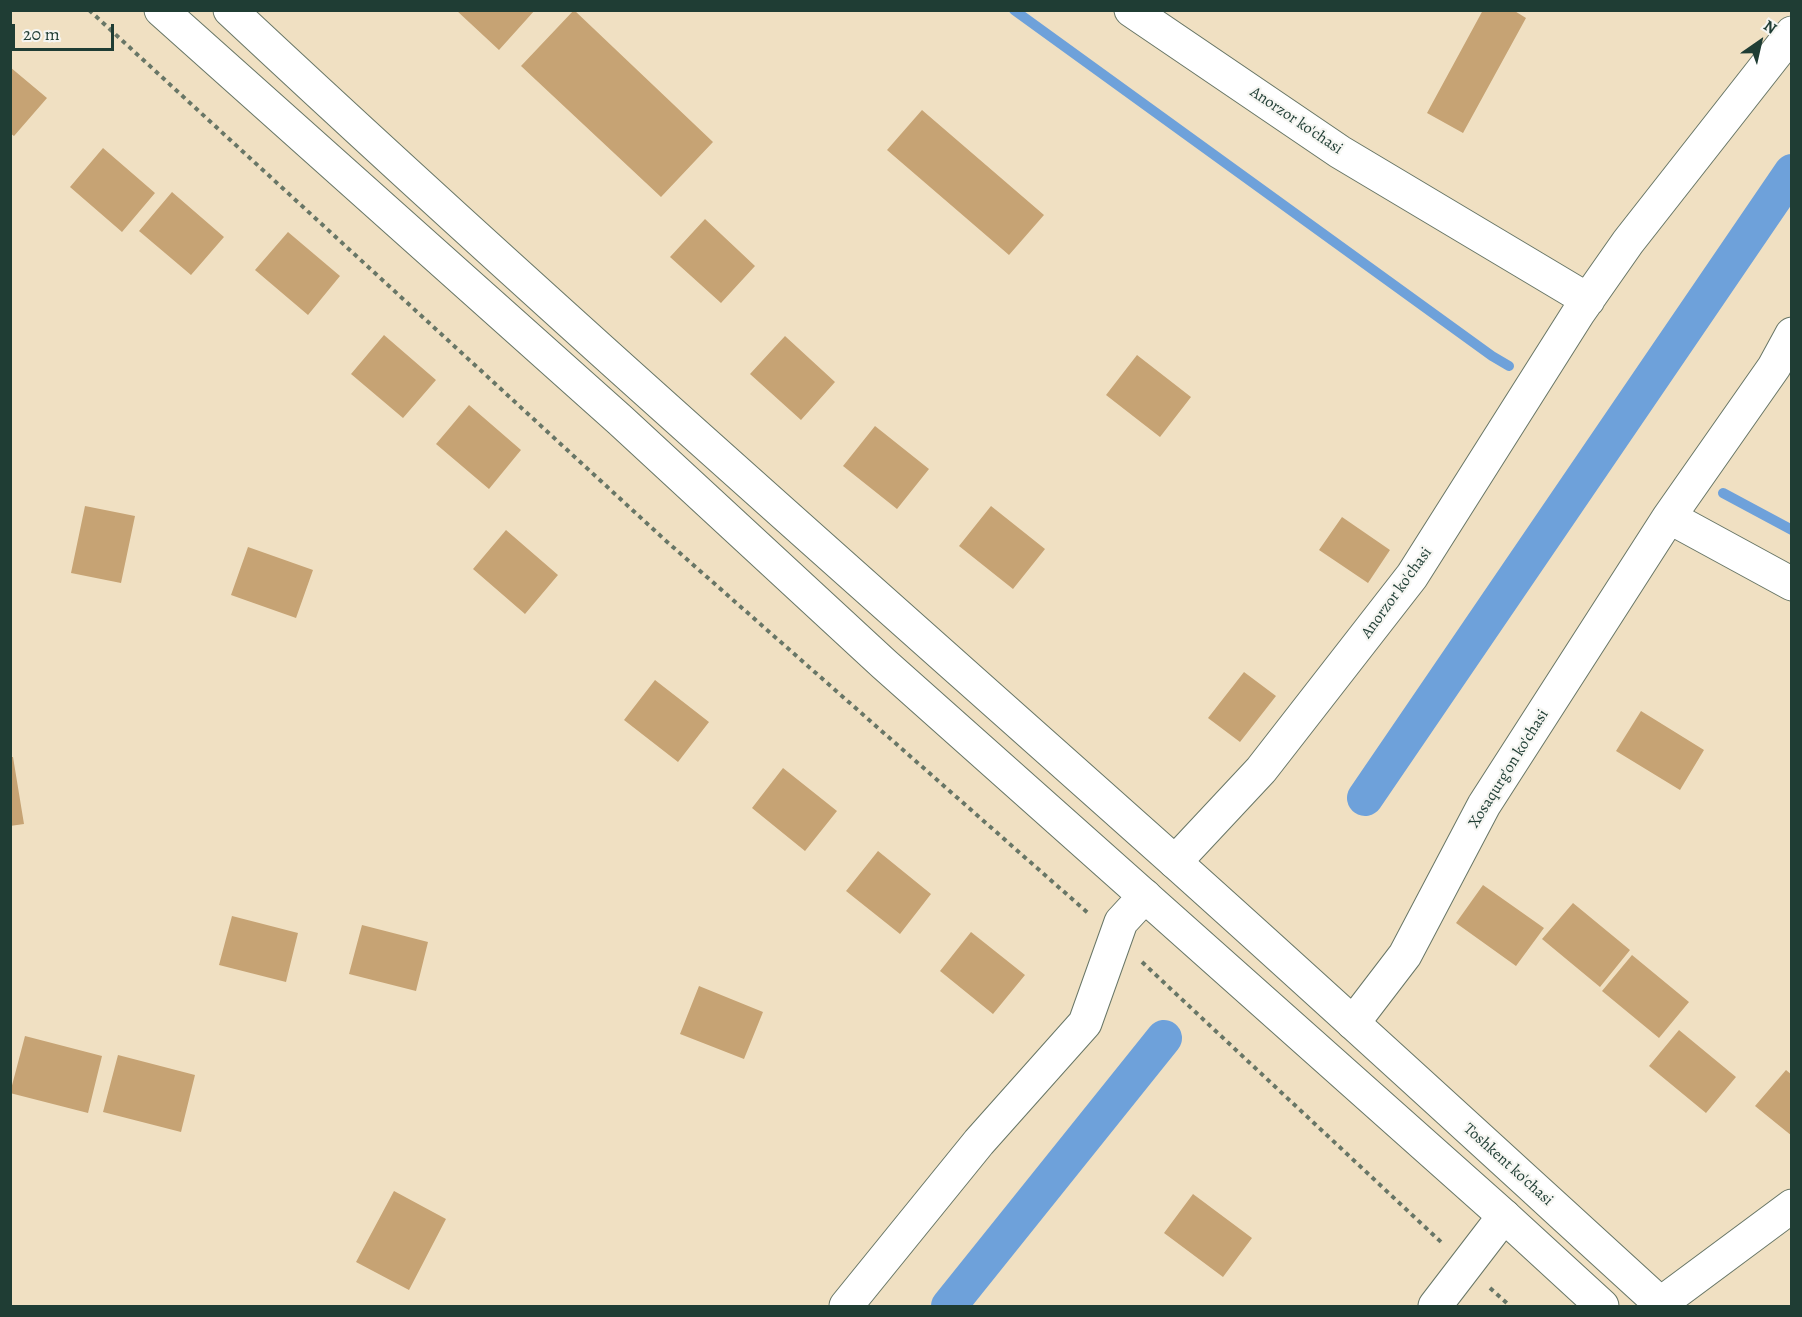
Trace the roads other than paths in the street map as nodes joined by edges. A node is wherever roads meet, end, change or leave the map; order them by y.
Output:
1 (161, 10) edge
2 (230, 10) edge
3 (1131, 10) edge
4 (1791, 33) edge
5 (1588, 300) junction
6 (1791, 334) edge
7 (1783, 371) edge
8 (1669, 517) junction
9 (1791, 584) edge
10 (1175, 862) junction
11 (1145, 896) junction
12 (1353, 1023) junction
13 (1791, 1206) edge
14 (1504, 1216) junction
15 (1662, 1305) edge
16 (846, 1306) edge
17 (1435, 1306) edge
18 (1602, 1306) edge

1 - 11 main road
2 - 10 main road, Toshkent ko'chasi
3 - 5 main road, Anorzor ko'chasi
4 - 5 main road, Anorzor ko'chasi
5 - 10 main road, Anorzor ko'chasi
6 - 7 main road, Xosaqurg'on ko'chasi
7 - 8 main road, Xosaqurg'on ko'chasi
8 - 9 main road
8 - 12 main road, Xosaqurg'on ko'chasi
10 - 12 main road, Toshkent ko'chasi
11 - 14 main road
11 - 16 main road
12 - 15 main road, Toshkent ko'chasi
13 - 15 main road
14 - 17 main road
14 - 18 main road

